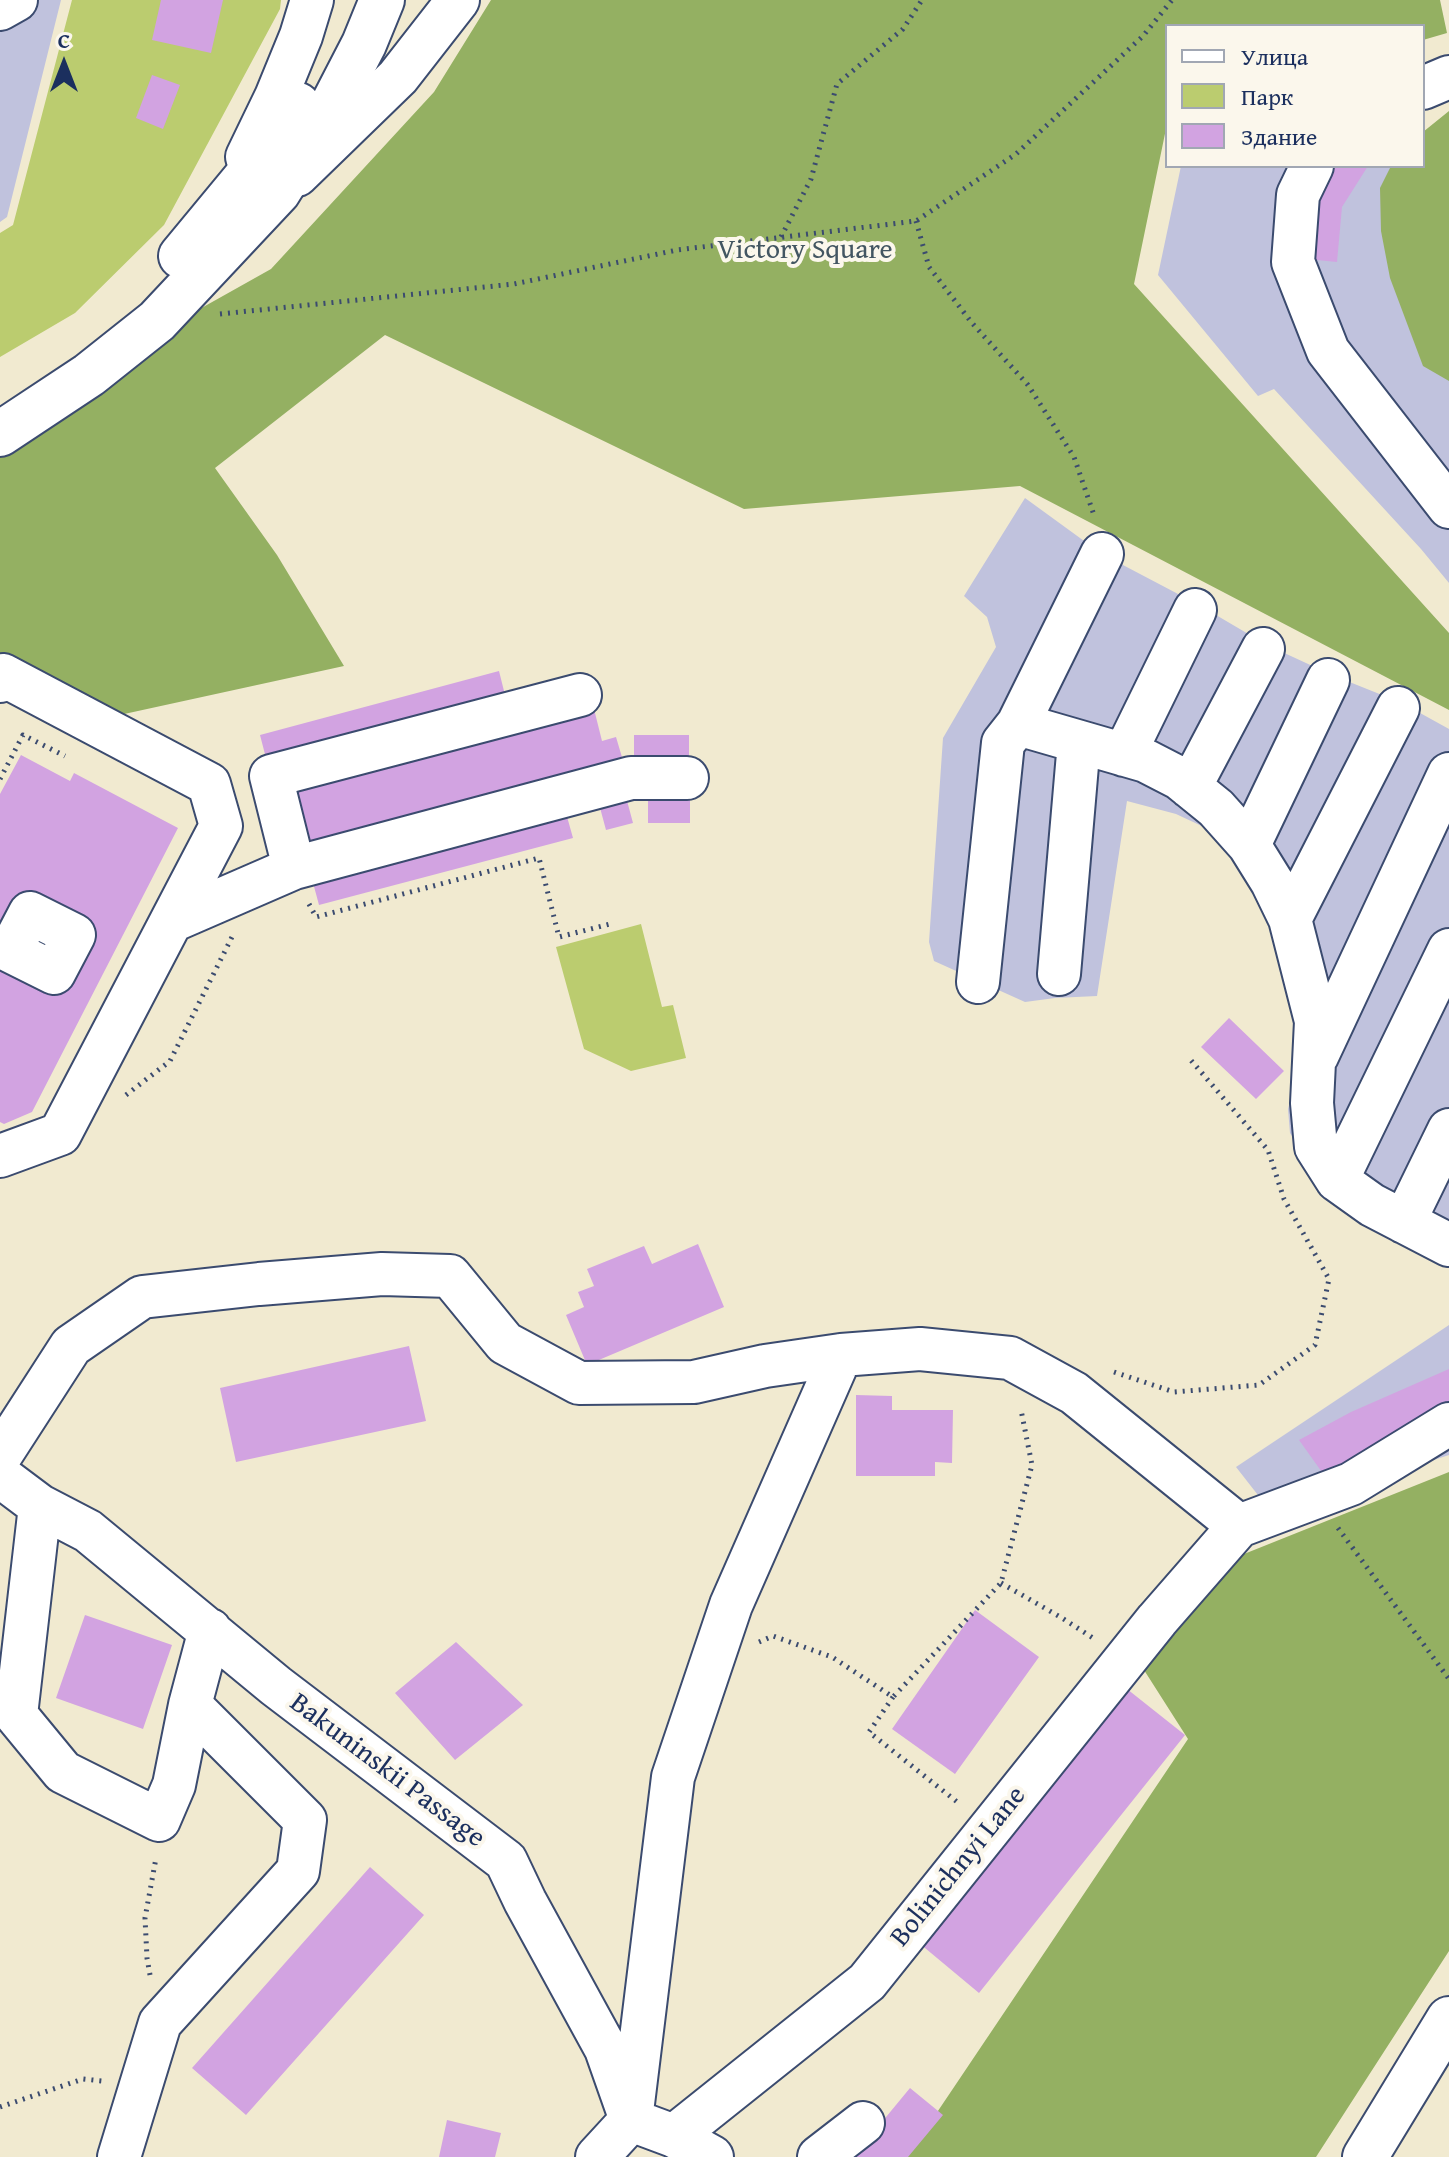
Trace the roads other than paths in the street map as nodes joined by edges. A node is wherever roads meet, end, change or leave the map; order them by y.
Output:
1 (16, 0) edge
2 (312, 0) edge
3 (351, 0) edge
4 (382, 0) edge
5 (458, 0) edge
6 (0, 9) edge
7 (1449, 77) edge
8 (1425, 87) edge
9 (1311, 168) edge
10 (278, 192) junction
11 (208, 225) junction
12 (0, 402) edge
13 (0, 434) edge
14 (1449, 507) edge
15 (1101, 543) road end
16 (1195, 610) dead end
17 (1263, 649) dead end
18 (1328, 680) dead end
19 (0, 681) edge
20 (580, 695) dead end
21 (1398, 708) dead end
22 (1018, 724) junction
23 (1079, 742) junction
24 (1124, 755) junction
25 (1449, 774) edge
26 (687, 778) dead end
27 (260, 783) dead end
28 (1190, 787) junction
29 (213, 799) junction
30 (1249, 845) junction
31 (300, 882) junction
32 (1290, 919) junction
33 (172, 921) junction
34 (1449, 950) edge
35 (1059, 974) dead end
36 (978, 982) dead end
37 (1314, 1061) junction
38 (1449, 1130) edge
39 (0, 1156) edge
40 (1337, 1180) junction
41 (1404, 1222) junction
42 (1449, 1245) edge
43 (841, 1355) junction
44 (1449, 1424) edge
45 (0, 1456) edge
46 (0, 1476) edge
47 (40, 1506) junction
48 (1239, 1526) junction
49 (210, 1630) junction
50 (190, 1705) junction
51 (1449, 2019) edge
52 (631, 2120) junction
53 (863, 2123) dead end
54 (674, 2136) junction
55 (119, 2157) edge
56 (597, 2157) edge
57 (712, 2157) edge
58 (819, 2157) edge
59 (1365, 2157) edge

1 - 6 street
2 - 11 street
3 - 11 main road
4 - 10 main road
5 - 10 street
7 - 8 street
9 - 14 street
10 - 13 main road
11 - 12 main road
15 - 22 street
16 - 24 street
17 - 28 street
18 - 30 street
19 - 29 street
20 - 31 street
21 - 32 street
22 - 23 street
22 - 36 street
23 - 24 street
23 - 35 street
24 - 28 street
25 - 37 street
26 - 31 street
27 - 29 street
28 - 30 street
29 - 33 street
30 - 32 street
31 - 33 street
32 - 37 street
33 - 39 street
34 - 40 street
37 - 40 street
38 - 41 street
40 - 41 street
41 - 42 street
43 - 45 street
43 - 48 street
43 - 52 street
44 - 48 street
46 - 47 street, Bakuninskii Passage
47 - 49 street, Bakuninskii Passage
47 - 50 street
48 - 54 street, Bolinichnyi Lane
49 - 50 street
49 - 52 street, Bakuninskii Passage
50 - 55 street
51 - 59 main road
52 - 54 street
52 - 56 street
53 - 58 street
54 - 57 street

